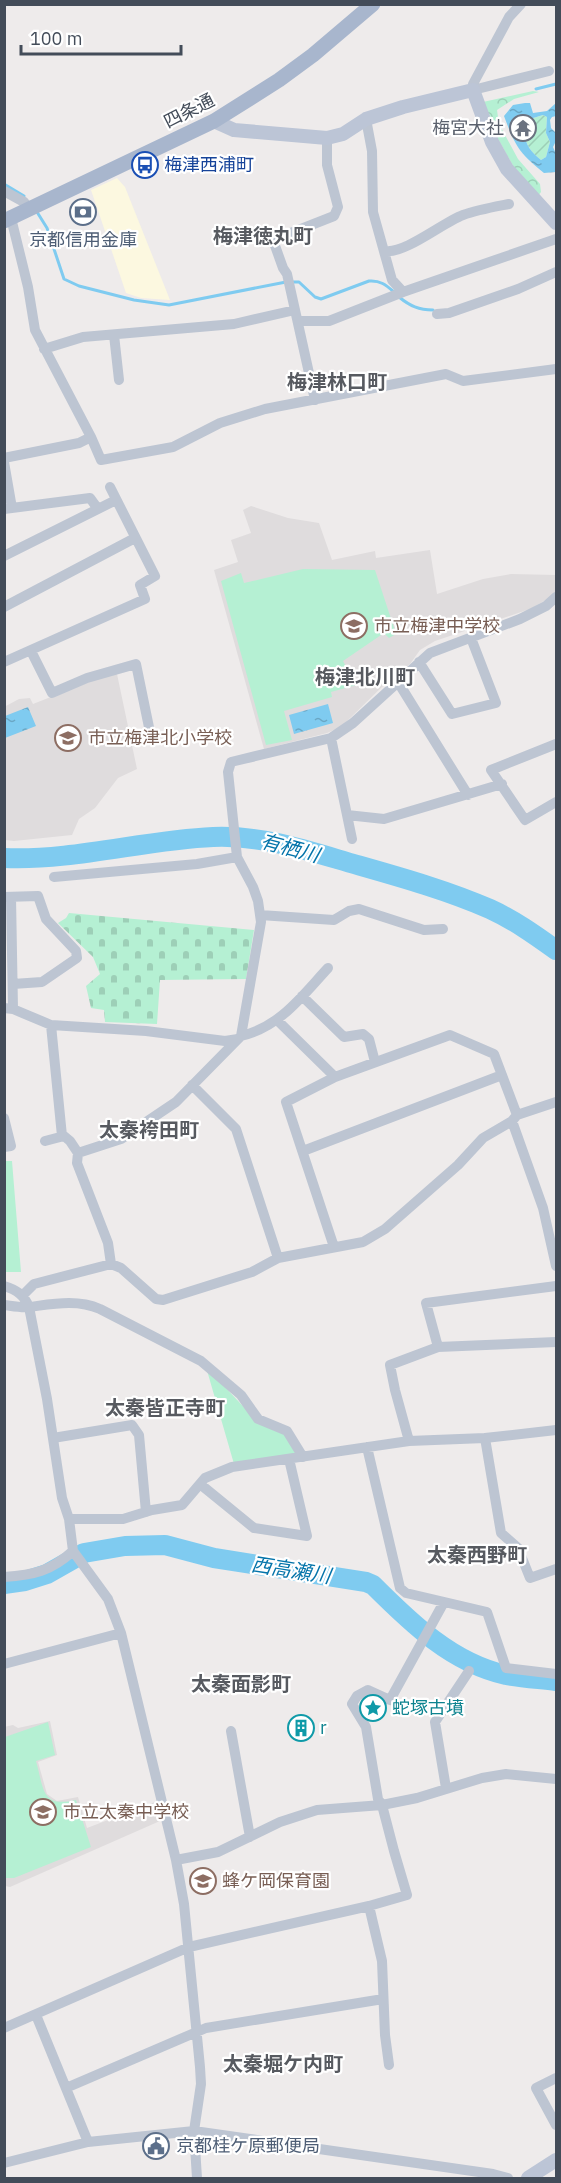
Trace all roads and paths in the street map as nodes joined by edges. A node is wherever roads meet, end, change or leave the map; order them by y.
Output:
1 (373, 4) edge
2 (520, 4) edge
3 (549, 71) dead end
4 (473, 90) junction
5 (366, 119) junction
6 (214, 122) junction
7 (327, 138) junction
8 (4, 191) edge
9 (509, 204) dead end
10 (30, 209) junction
11 (8, 219) edge
12 (556, 223) edge
13 (556, 239) edge
14 (385, 251) junction
15 (556, 272) edge
16 (403, 292) junction
17 (295, 310) junction
18 (437, 314) dead end
19 (298, 321) junction
20 (114, 335) junction
21 (45, 349) junction
22 (556, 369) edge
23 (119, 380) dead end
24 (315, 400) junction
25 (91, 438) junction
26 (4, 460) edge
27 (110, 487) dead end
28 (116, 500) junction
29 (8, 509) edge
30 (98, 509) junction
31 (135, 538) junction
32 (4, 556) edge
33 (556, 597) edge
34 (4, 607) edge
35 (471, 638) junction
36 (32, 651) junction
37 (4, 662) edge
38 (419, 662) junction
39 (398, 682) junction
40 (151, 736) dead end
41 (331, 738) junction
42 (556, 744) edge
43 (502, 784) junction
44 (468, 795) junction
45 (556, 802) edge
46 (347, 815) junction
47 (351, 839) dead end
48 (236, 853) junction
49 (54, 877) dead end
50 (8, 897) edge
51 (260, 915) junction
52 (443, 929) dead end
53 (328, 968) dead end
54 (13, 984) junction
55 (302, 996) junction
56 (9, 1009) edge
57 (278, 1021) junction
58 (51, 1025) junction
59 (240, 1038) junction
60 (375, 1062) junction
61 (502, 1076) junction
62 (335, 1077) junction
63 (192, 1084) junction
64 (556, 1102) edge
65 (4, 1118) edge
66 (514, 1118) junction
67 (62, 1136) junction
68 (45, 1141) dead end
69 (4, 1147) edge
70 (303, 1151) junction
71 (78, 1153) junction
72 (334, 1247) junction
73 (555, 1251) edge
74 (278, 1258) junction
75 (111, 1264) junction
76 (556, 1266) edge
77 (4, 1286) edge
78 (556, 1286) edge
79 (22, 1296) junction
80 (4, 1305) edge
81 (29, 1307) junction
82 (556, 1342) edge
83 (438, 1347) junction
84 (556, 1430) edge
85 (53, 1438) junction
86 (485, 1438) junction
87 (409, 1441) junction
88 (367, 1447) junction
89 (303, 1456) junction
90 (289, 1459) junction
91 (200, 1484) junction
92 (146, 1512) junction
93 (69, 1519) junction
94 (76, 1555) junction
95 (556, 1569) edge
96 (4, 1577) edge
97 (444, 1602) junction
98 (121, 1633) junction
99 (4, 1664) edge
100 (469, 1671) dead end
101 (556, 1674) edge
102 (231, 1731) dead end
103 (556, 1779) edge
104 (446, 1788) junction
105 (382, 1804) junction
106 (250, 1837) junction
107 (176, 1860) junction
108 (369, 1906) junction
109 (189, 1947) junction
110 (383, 1999) junction
111 (36, 2015) junction
112 (4, 2028) edge
113 (196, 2032) junction
114 (388, 2065) dead end
115 (556, 2078) edge
116 (66, 2088) junction
117 (556, 2125) edge
118 (194, 2132) junction
119 (88, 2142) junction
120 (556, 2160) edge
121 (4, 2163) edge
122 (197, 2178) edge
123 (508, 2178) edge
124 (528, 2178) edge

1 - 6 main road, 四条通
2 - 4 street
3 - 4 street
4 - 5 main road
4 - 12 main road
5 - 7 main road
5 - 14 street
6 - 7 main road
6 - 10 main road, 四条通
7 - 17 street
8 - 10 street
9 - 14 street
10 - 11 main road, 四条通
11 - 21 street
13 - 16 street
14 - 16 street
15 - 18 street
16 - 19 street
17 - 19 street
17 - 20 street
19 - 24 street
20 - 21 street
20 - 23 street
21 - 25 street
22 - 24 street
24 - 25 street
25 - 26 street
26 - 29 street
27 - 28 street
28 - 30 street
28 - 31 street
29 - 30 street
30 - 32 street
31 - 34 street
31 - 36 street
33 - 35 street
35 - 38 street
35 - 38 street
36 - 37 street
36 - 40 street
38 - 39 street
39 - 41 street
39 - 44 street
41 - 46 street
41 - 48 street
42 - 43 street
43 - 44 street
43 - 45 street
44 - 46 street
46 - 47 street
48 - 49 street
48 - 51 street
50 - 54 street
50 - 54 street
51 - 52 street
51 - 59 street
53 - 55 street
54 - 56 street
55 - 57 street
55 - 60 street
56 - 58 street
57 - 59 street
57 - 62 street
58 - 59 street
58 - 67 street
59 - 63 street
60 - 61 street
60 - 62 street
61 - 66 street
61 - 70 street
62 - 70 street
63 - 71 street
63 - 74 street
64 - 66 street
65 - 69 street
66 - 72 street
66 - 73 street
67 - 68 street
67 - 71 street
70 - 72 street
71 - 75 street
72 - 74 street
73 - 76 street
74 - 75 street
75 - 79 street
77 - 79 street
78 - 83 street
79 - 81 street
80 - 81 street
81 - 85 street
81 - 89 street
82 - 83 street
83 - 87 street
84 - 86 street
85 - 92 street
85 - 93 street
86 - 87 street
86 - 95 street
87 - 88 street
88 - 89 street
88 - 97 street
89 - 90 street
90 - 91 street
90 - 91 street
91 - 92 street
92 - 93 street
93 - 94 street
94 - 96 street
94 - 98 street
97 - 101 street
97 - 105 street
98 - 99 street
98 - 107 street
100 - 104 street
102 - 106 street
103 - 104 street
104 - 105 street
105 - 106 street
105 - 108 street
106 - 107 street
107 - 109 street
108 - 109 street
108 - 110 street
109 - 111 street
109 - 113 street
110 - 113 street
110 - 114 street
111 - 112 street
111 - 116 street
113 - 116 street
113 - 118 street
115 - 117 street
116 - 119 street
118 - 119 street
118 - 122 street
118 - 123 street
119 - 121 street
120 - 124 main road

